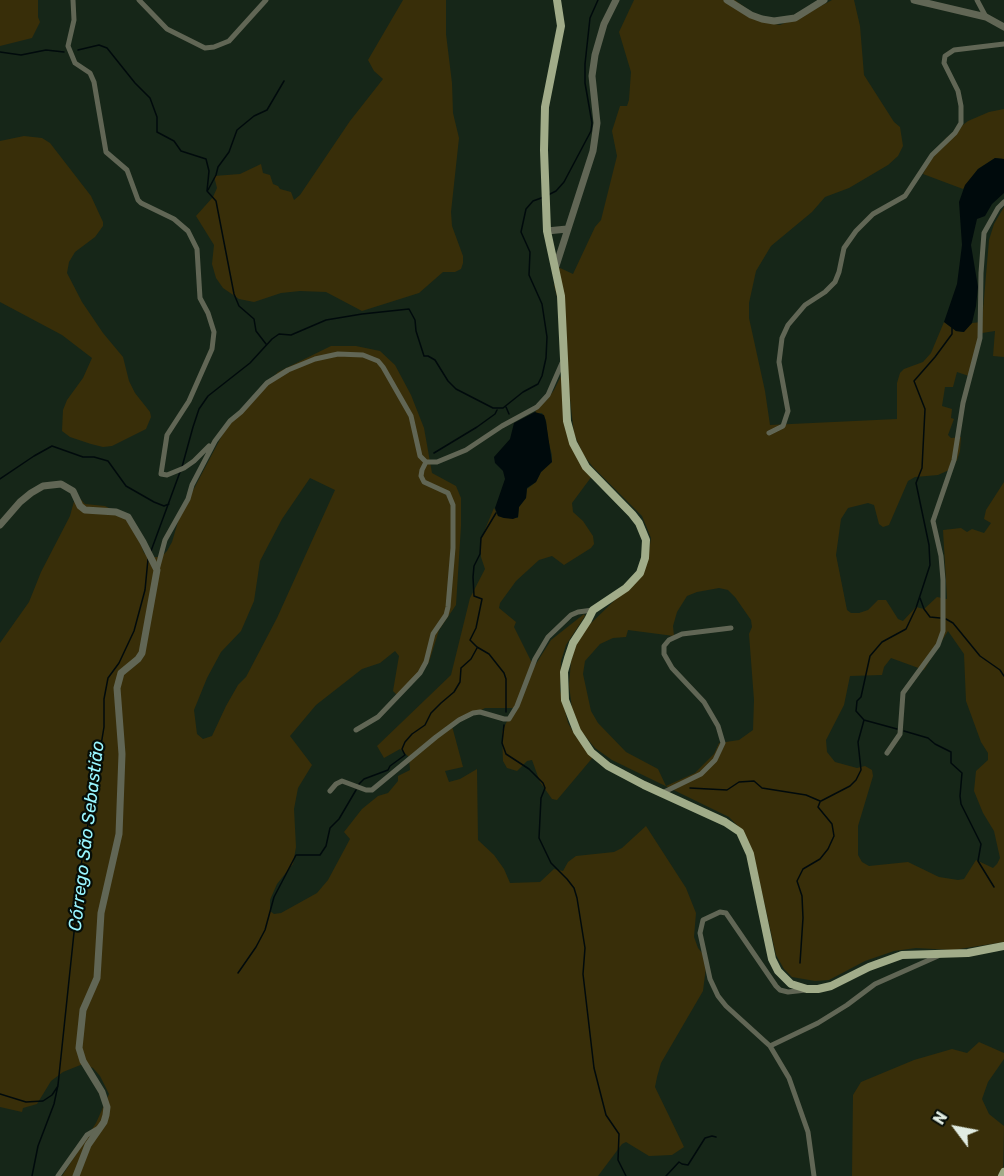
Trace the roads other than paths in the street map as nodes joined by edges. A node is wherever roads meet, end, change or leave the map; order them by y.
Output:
1 (73, 0) edge
2 (139, 0) edge
3 (266, 0) edge
4 (557, 0) edge
5 (616, 0) edge
6 (727, 0) edge
7 (824, 0) edge
8 (914, 0) edge
9 (976, 0) edge
10 (986, 17) junction
11 (1004, 27) edge
12 (1004, 44) edge
13 (1004, 202) edge
14 (567, 229) junction
15 (547, 231) junction
16 (555, 269) junction
17 (563, 361) junction
18 (769, 433) dead end
19 (215, 441) junction
20 (426, 462) junction
21 (0, 525) edge
22 (157, 570) junction
23 (593, 610) junction
24 (731, 628) dead end
25 (356, 730) dead end
26 (887, 753) dead end
27 (330, 791) dead end
28 (662, 793) junction
29 (1004, 946) edge
30 (942, 954) junction
31 (807, 989) junction
32 (770, 1046) junction
33 (99, 1128) junction
34 (1004, 1172) edge
35 (58, 1176) edge
36 (76, 1176) edge
37 (814, 1176) edge
38 (1002, 1176) edge

1 - 19 street
2 - 3 street
4 - 15 main road
5 - 14 street
6 - 7 street
8 - 10 street
9 - 10 street
10 - 11 street
12 - 18 street
13 - 26 street
14 - 15 street
14 - 16 street
15 - 16 main road
16 - 17 main road
17 - 20 street
17 - 23 main road
19 - 20 street
19 - 22 street
20 - 25 street
21 - 22 street
22 - 33 street
23 - 27 street
23 - 28 main road
24 - 28 street
28 - 31 main road
29 - 30 main road
30 - 31 main road
30 - 32 street
31 - 32 street
32 - 37 street
33 - 35 street
33 - 36 street
34 - 38 main road

